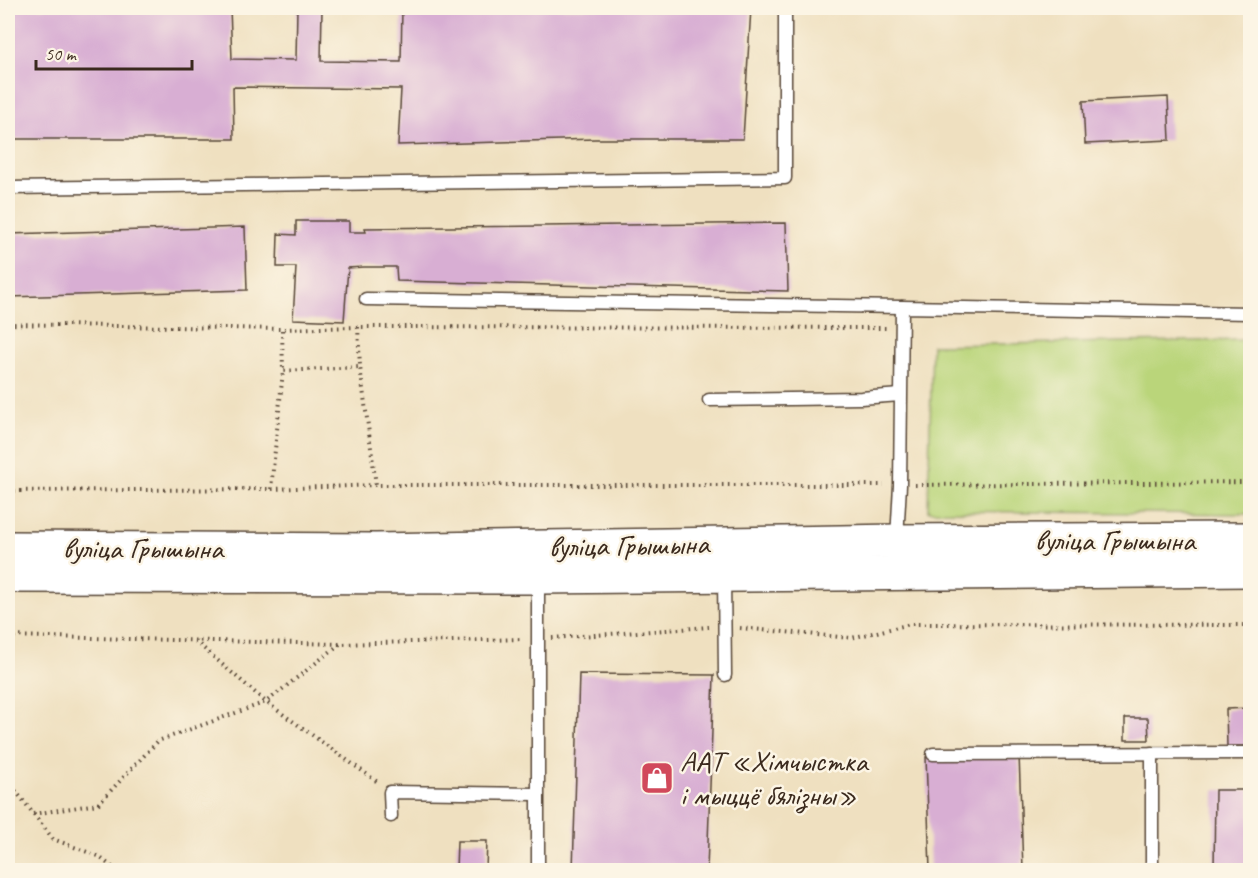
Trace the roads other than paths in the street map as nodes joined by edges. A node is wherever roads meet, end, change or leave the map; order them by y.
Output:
1 (785, 8) edge
2 (8, 188) edge
3 (366, 299) dead end
4 (902, 307) junction
5 (1251, 312) edge
6 (900, 395) junction
7 (709, 400) dead end
8 (1251, 539) edge
9 (8, 548) edge
10 (896, 557) junction
11 (724, 560) junction
12 (537, 561) junction
13 (1251, 570) edge
14 (8, 576) edge
15 (725, 675) dead end
16 (1152, 753) junction
17 (1251, 753) edge
18 (933, 754) dead end
19 (537, 794) junction
20 (391, 816) dead end
21 (538, 870) edge
22 (1152, 870) edge

1 - 2 lane
3 - 4 lane
4 - 5 lane
4 - 6 lane
6 - 7 lane
6 - 10 lane
8 - 10 main road, вуліца Грышына
9 - 12 main road, вуліца Грышына
10 - 11 main road, вуліца Грышына
10 - 13 main road, вуліца Грышына
11 - 12 main road, вуліца Грышына
11 - 15 lane
12 - 14 main road, вуліца Грышына
12 - 19 lane
16 - 17 lane
16 - 18 lane
16 - 22 lane
19 - 20 lane
19 - 21 lane

